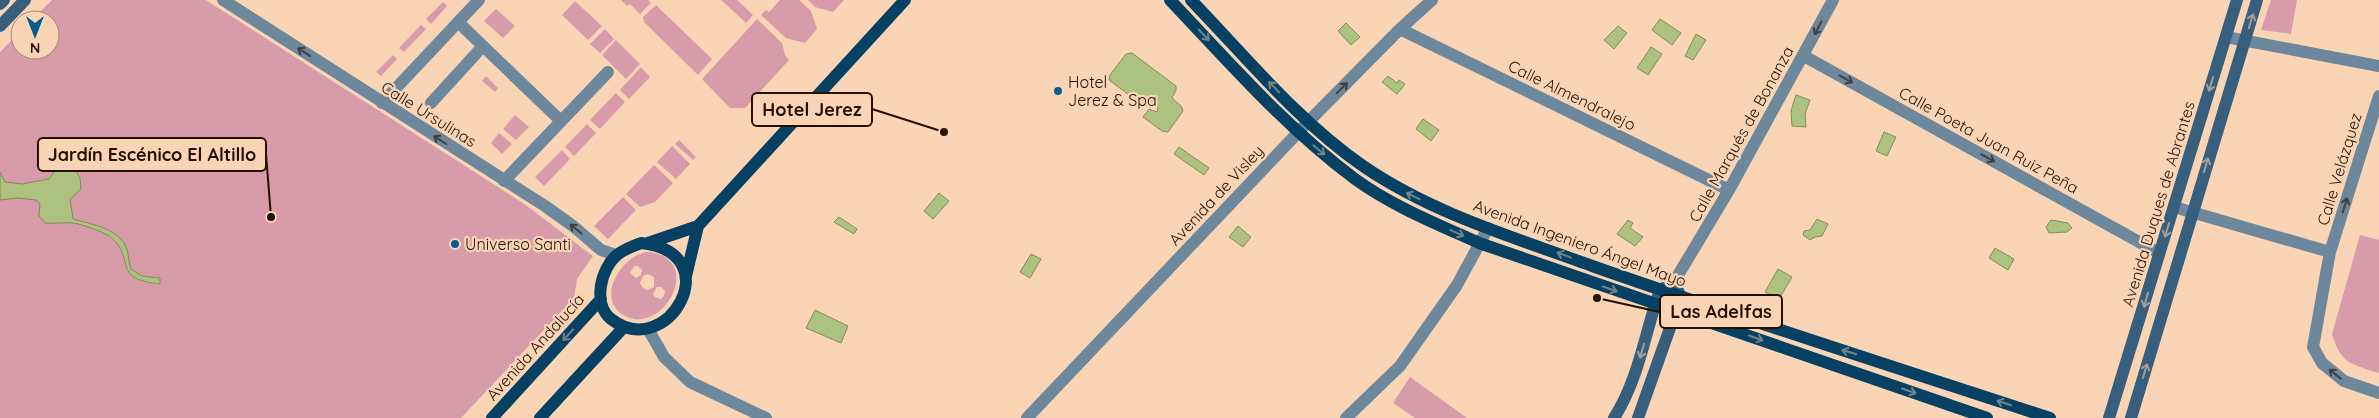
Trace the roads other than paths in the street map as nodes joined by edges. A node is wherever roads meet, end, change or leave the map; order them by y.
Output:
1 (4, 0) edge
2 (25, 0) edge
3 (223, 0) edge
4 (479, 0) edge
5 (905, 0) edge
6 (1170, 0) edge
7 (1191, 0) edge
8 (1432, 0) edge
9 (1833, 0) edge
10 (2237, 0) edge
11 (2257, 0) edge
12 (0, 4) edge
13 (458, 22) junction
14 (0, 26) edge
15 (1400, 30) junction
16 (2226, 38) junction
17 (2244, 41) junction
18 (483, 46) junction
19 (1804, 56) junction
20 (2379, 66) edge
21 (608, 72) dead end
22 (2379, 96) edge
23 (382, 103) junction
24 (431, 103) dead end
25 (561, 121) junction
26 (1308, 122) junction
27 (1298, 132) junction
28 (504, 180) junction
29 (1729, 190) junction
30 (2174, 207) junction
31 (2192, 212) junction
32 (698, 226) junction
33 (1488, 228) junction
34 (648, 244) junction
35 (1479, 244) junction
36 (2330, 252) junction
37 (2159, 253) junction
38 (616, 255) junction
39 (686, 276) junction
40 (1674, 282) junction
41 (1660, 290) junction
42 (1682, 297) junction
43 (601, 299) junction
44 (1655, 304) junction
45 (1676, 311) junction
46 (624, 327) junction
47 (648, 329) junction
48 (2379, 394) edge
49 (492, 418) edge
50 (540, 418) edge
51 (766, 418) edge
52 (1027, 418) edge
53 (1346, 418) edge
54 (1614, 418) edge
55 (1638, 418) edge
56 (1988, 418) edge
57 (2050, 418) edge
58 (2109, 418) edge
59 (2131, 418) edge

1 - 12 main road
2 - 14 main road
23 -> 3 street, Calle Ursulinas
4 - 13 street
5 - 32 main road
6 -> 27 main road, Avenida Ingeniero Ángel Mayo
26 -> 7 main road, Avenida Ingeniero Ángel Mayo
8 - 15 street, Avenida de Visley
9 -> 19 street, Calle Marqués de Bonanza
10 - 16 main road, Avenida Duques de Abrantes
17 -> 11 main road
13 - 18 street
13 - 23 street
26 -> 15 street, Avenida de Visley
15 - 29 street, Calle Almendralejo
16 - 17 street
16 -> 30 main road, Avenida Duques de Abrantes
17 - 20 street
31 -> 17 main road
18 - 24 street
18 - 25 street
19 - 29 street, Calle Marqués de Bonanza
19 -> 37 street, Calle Poeta Juan Ruiz Peña
21 - 25 street
36 -> 22 street, Calle Velázquez
28 -> 23 street, Calle Ursulinas
25 - 28 street
26 - 27 street, Avenida de Visley
33 -> 26 main road, Avenida Ingeniero Ángel Mayo
27 -> 35 main road, Avenida Ingeniero Ángel Mayo
27 - 52 street, Avenida de Visley
38 -> 28 street, Calle Ursulinas
29 - 40 street, Calle Marqués de Bonanza
30 - 31 street, Calle Velázquez
30 -> 37 main road, Avenida Duques de Abrantes
31 - 36 street, Calle Velázquez
59 -> 31 main road
32 - 34 main road
32 - 39 main road
33 - 35 street
41 -> 33 main road, Avenida Ingeniero Ángel Mayo
34 - 38 main road
34 - 39 main road
35 -> 44 main road, Avenida Ingeniero Ángel Mayo
35 - 53 street
48 -> 36 street, Calle Velázquez
37 -> 58 main road, Avenida Duques de Abrantes
38 - 43 main road
39 - 47 main road
40 - 41 main road
40 - 42 main road
41 - 42 main road, Avenida Ingeniero Ángel Mayo
41 - 44 main road
42 - 45 main road
57 -> 42 main road, Avenida Ingeniero Ángel Mayo
43 - 46 main road
43 -> 49 main road, Avenida Andalucía
44 - 45 main road, Avenida Ingeniero Ángel Mayo
44 -> 54 main road
45 - 55 main road
45 -> 56 main road, Avenida Ingeniero Ángel Mayo
46 - 47 main road
46 - 50 main road
47 - 51 street

